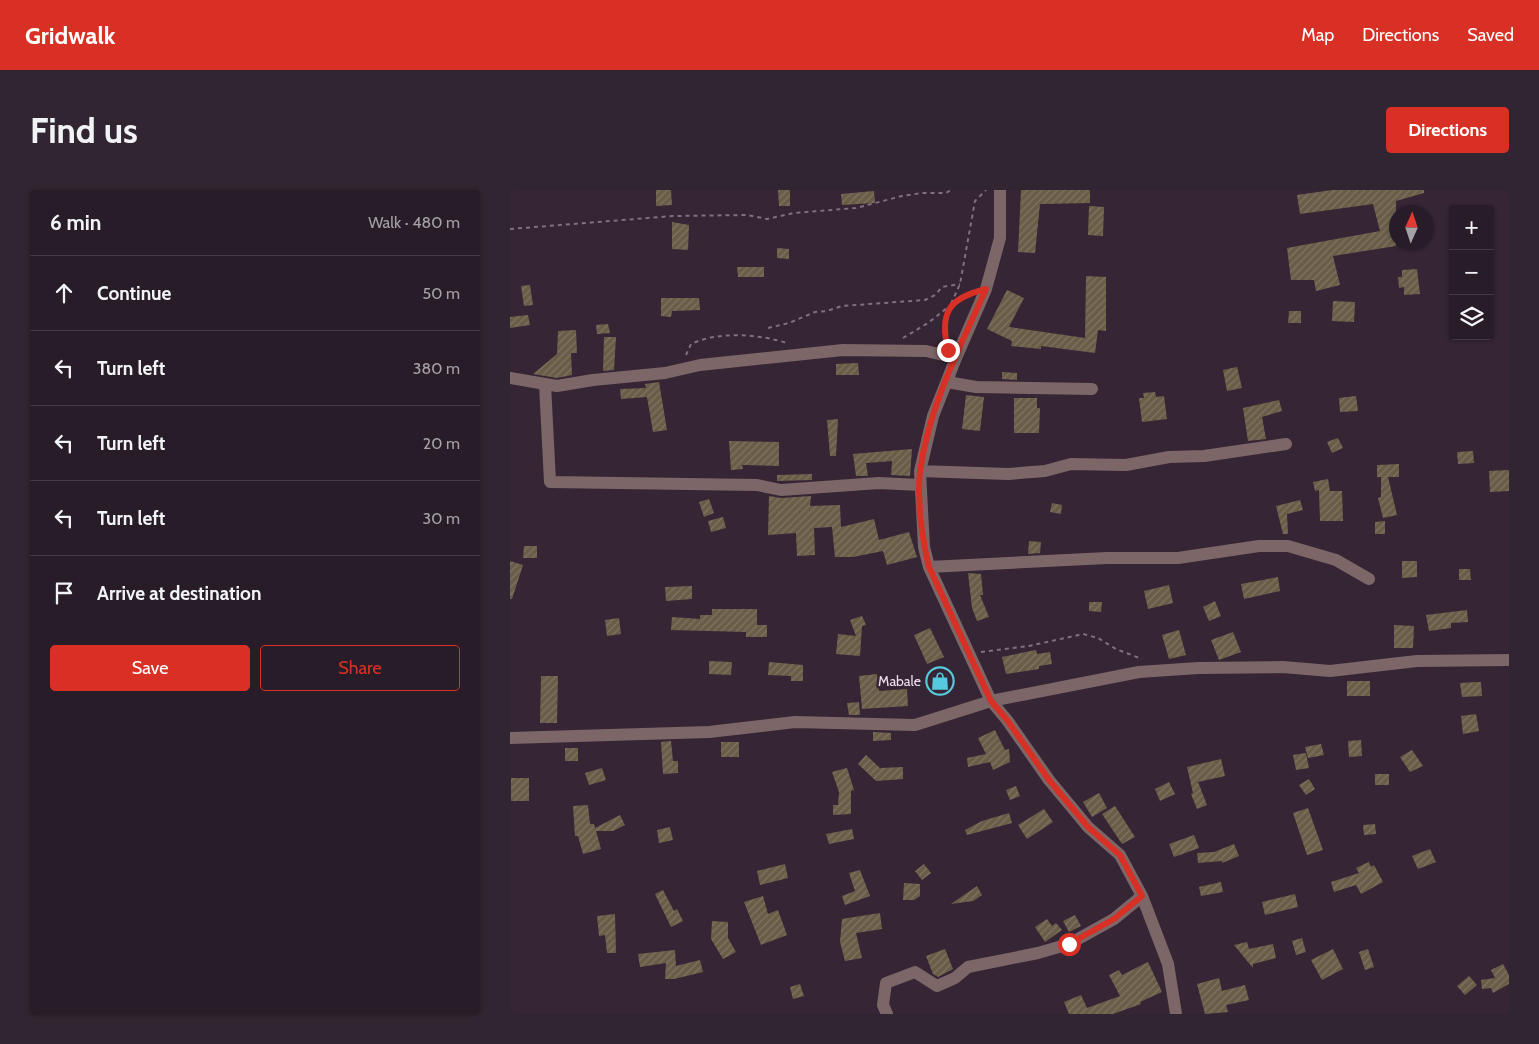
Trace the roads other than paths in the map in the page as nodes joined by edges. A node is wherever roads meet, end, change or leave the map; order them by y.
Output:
1 (1000, 190) edge
2 (952, 354) junction
3 (510, 378) edge
4 (947, 382) junction
5 (545, 384) junction
6 (1092, 389) dead end
7 (1286, 444) dead end
8 (920, 471) junction
9 (920, 485) junction
10 (929, 567) junction
11 (1369, 579) dead end
12 (1509, 660) edge
13 (991, 701) junction
14 (510, 738) edge
15 (1142, 896) junction
16 (887, 1014) edge
17 (1176, 1014) edge

1 - 2 street
2 - 4 street
2 - 5 street
3 - 5 street
4 - 6 street
4 - 8 street
5 - 9 street
7 - 8 street
8 - 9 street
9 - 10 street
10 - 11 street
10 - 13 street
12 - 13 street
13 - 14 street
13 - 15 street
15 - 16 street
15 - 17 street

